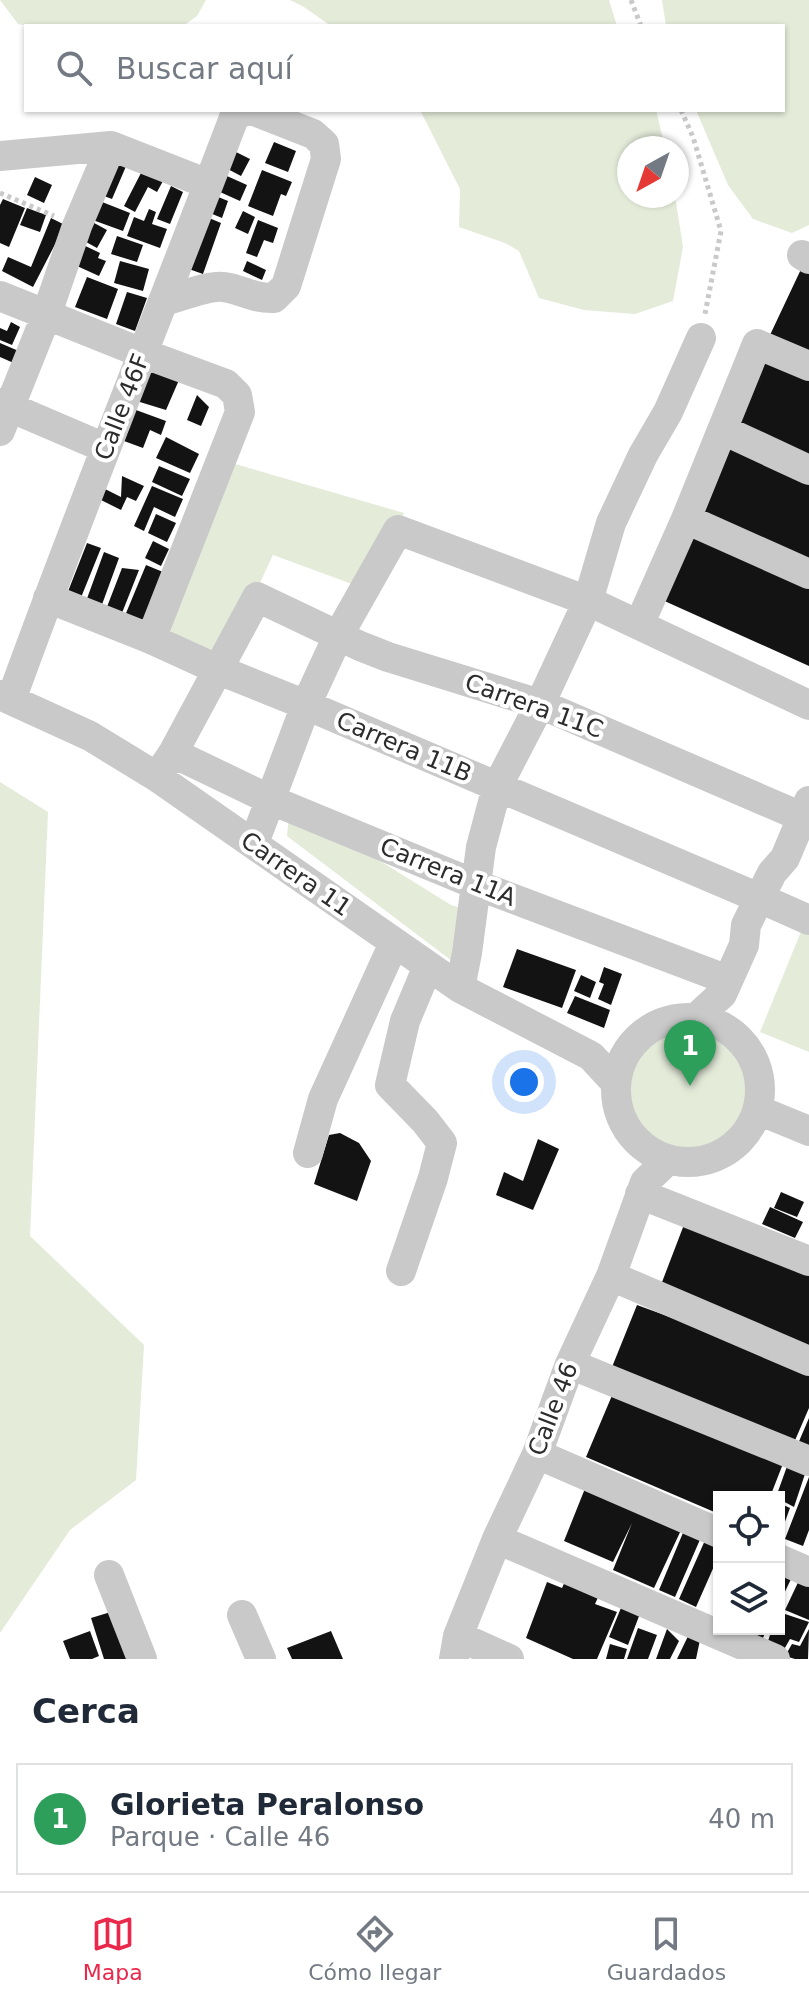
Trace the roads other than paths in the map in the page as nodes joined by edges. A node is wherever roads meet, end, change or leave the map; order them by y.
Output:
1 (245, 112) edge
2 (111, 146) junction
3 (0, 156) edge
4 (208, 184) junction
5 (0, 296) edge
6 (164, 301) junction
7 (46, 316) junction
8 (701, 338) road end
9 (142, 353) junction
10 (809, 366) edge
11 (3, 414) edge
12 (723, 430) junction
13 (105, 448) junction
14 (809, 470) edge
15 (686, 519) junction
16 (809, 574) edge
17 (48, 598) junction
18 (588, 601) junction
19 (639, 625) junction
20 (338, 636) junction
21 (151, 639) junction
22 (219, 670) junction
23 (6, 698) edge
24 (540, 704) junction
25 (306, 705) junction
26 (809, 705) edge
27 (165, 765) junction
28 (497, 787) junction
29 (271, 800) junction
30 (807, 813) edge
31 (254, 843) junction
32 (477, 885) junction
33 (766, 901) junction
34 (809, 920) edge
35 (394, 943) junction
36 (428, 966) junction
37 (725, 987) junction
38 (460, 988) junction
39 (696, 1018) junction
40 (728, 1030) junction
41 (625, 1054) junction
42 (591, 1056) junction
43 (616, 1083) junction
44 (758, 1110) junction
45 (809, 1131) edge
46 (635, 1138) junction
47 (308, 1153) dead end
48 (668, 1160) junction
49 (643, 1188) junction
50 (809, 1261) edge
51 (401, 1271) dead end
52 (611, 1276) junction
53 (809, 1361) edge
54 (570, 1364) junction
55 (537, 1454) junction
56 (809, 1461) edge
57 (713, 1530) edge
58 (497, 1539) junction
59 (785, 1562) edge
60 (809, 1572) edge
61 (109, 1575) dead end
62 (242, 1615) dead end
63 (456, 1647) edge
64 (142, 1659) edge
65 (261, 1659) edge
66 (509, 1659) edge
67 (775, 1659) edge

1 - 4 street, Calle 46F
1 - 6 street
2 - 3 street
2 - 4 street
2 - 7 street
4 - 6 street, Calle 46F
5 - 7 street
6 - 9 street, Calle 46F
7 - 9 street
7 - 11 street
8 - 18 street
9 - 13 street, Calle 46F
9 - 21 street
10 - 12 street
11 - 13 street
12 - 14 street
12 - 15 street
13 - 17 street, Calle 46F
15 - 16 street
15 - 19 street
17 - 21 street, Carrera 11B
17 - 23 street, Calle 46F
18 - 19 street
18 - 20 street
18 - 24 street
19 - 26 street
20 - 22 street, Carrera 11C
20 - 24 street, Carrera 11C
20 - 25 street
21 - 22 street, Carrera 11B
22 - 25 street, Carrera 11B
22 - 27 street
23 - 27 street, Carrera 11
24 - 28 street
24 - 30 street, Carrera 11C
25 - 28 street, Carrera 11B
25 - 29 street
27 - 29 street, Carrera 11A
27 - 31 street, Carrera 11
28 - 32 street
28 - 33 street, Carrera 11B
29 - 31 street
29 - 32 street, Carrera 11A
30 - 33 street
31 - 35 street, Carrera 11
32 - 37 street, Carrera 11A
32 - 38 street
33 - 34 street, Carrera 11B
33 - 37 street
35 - 36 street, Carrera 11
35 - 47 street
36 - 38 street, Carrera 11
36 - 51 street
37 - 39 street
37 - 40 street
38 - 42 street, Carrera 11
39 - 40 street
39 - 41 street
40 - 44 street
41 - 42 street
41 - 43 street
42 - 43 street, Carrera 11
43 - 46 street
44 - 45 street
44 - 48 street
46 - 48 street
46 - 49 street
48 - 49 street, Calle 46
49 - 50 street
49 - 52 street, Calle 46
52 - 53 street
52 - 54 street, Calle 46
54 - 55 street, Calle 46
54 - 56 street
55 - 57 street
55 - 58 street, Calle 46
58 - 63 street, Calle 46
58 - 67 street
59 - 60 street
61 - 64 street
62 - 65 street
63 - 66 street

